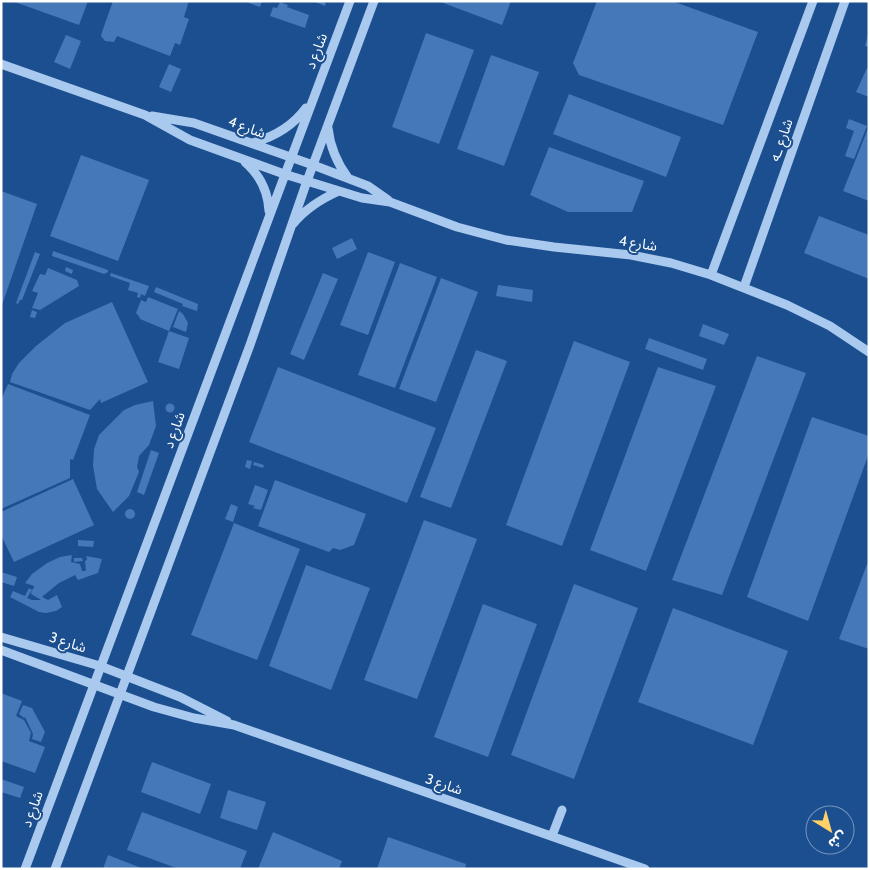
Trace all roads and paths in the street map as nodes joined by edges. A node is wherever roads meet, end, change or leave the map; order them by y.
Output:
1 (350, 1) edge
2 (374, 1) edge
3 (813, 1) edge
4 (844, 1) edge
5 (1, 64) edge
6 (312, 100) junction
7 (145, 115) junction
8 (327, 126) junction
9 (252, 143) junction
10 (290, 157) junction
11 (241, 158) junction
12 (313, 165) junction
13 (284, 174) junction
14 (348, 178) junction
15 (307, 181) junction
16 (339, 192) junction
17 (390, 202) junction
18 (269, 214) junction
19 (290, 228) junction
20 (711, 275) junction
21 (744, 288) junction
22 (869, 352) edge
23 (1, 637) edge
24 (1, 650) edge
25 (100, 666) junction
26 (126, 676) junction
27 (93, 685) junction
28 (120, 694) junction
29 (234, 725) junction
30 (562, 810) dead end
31 (552, 836) junction
32 (25, 869) edge
33 (54, 869) edge
34 (645, 869) edge

1 - 6 street, شارع د
2 - 8 street
3 - 20 street, شارع ـه
4 - 21 street, شارع ـه
5 - 7 street, شارع 4
6 - 9 street
6 - 10 street, شارع د
7 - 9 street, شارع 4
7 - 11 street, شارع 4
8 - 12 street
8 - 14 street
9 - 10 street, شارع 4
10 - 12 street, شارع 4
10 - 13 street, شارع د
11 - 13 street, شارع 4
11 - 18 street
12 - 14 street, شارع 4
12 - 15 street
13 - 15 street, شارع 4
13 - 18 street, شارع د
14 - 17 street, شارع 4
15 - 16 street, شارع 4
15 - 19 street
16 - 17 street, شارع 4
16 - 19 street
17 - 20 street, شارع 4
18 - 25 street, شارع د
19 - 26 street
20 - 21 street, شارع 4
21 - 22 street, شارع 4
23 - 25 street, شارع 3
24 - 27 street, شارع 3
25 - 26 street, شارع 3
25 - 27 street, شارع د
26 - 28 street
26 - 29 street, شارع 3
27 - 28 street, شارع 3
27 - 32 street, شارع د
28 - 29 street, شارع 3
28 - 33 street
29 - 31 street, شارع 3
30 - 31 street
31 - 34 street, شارع 3

